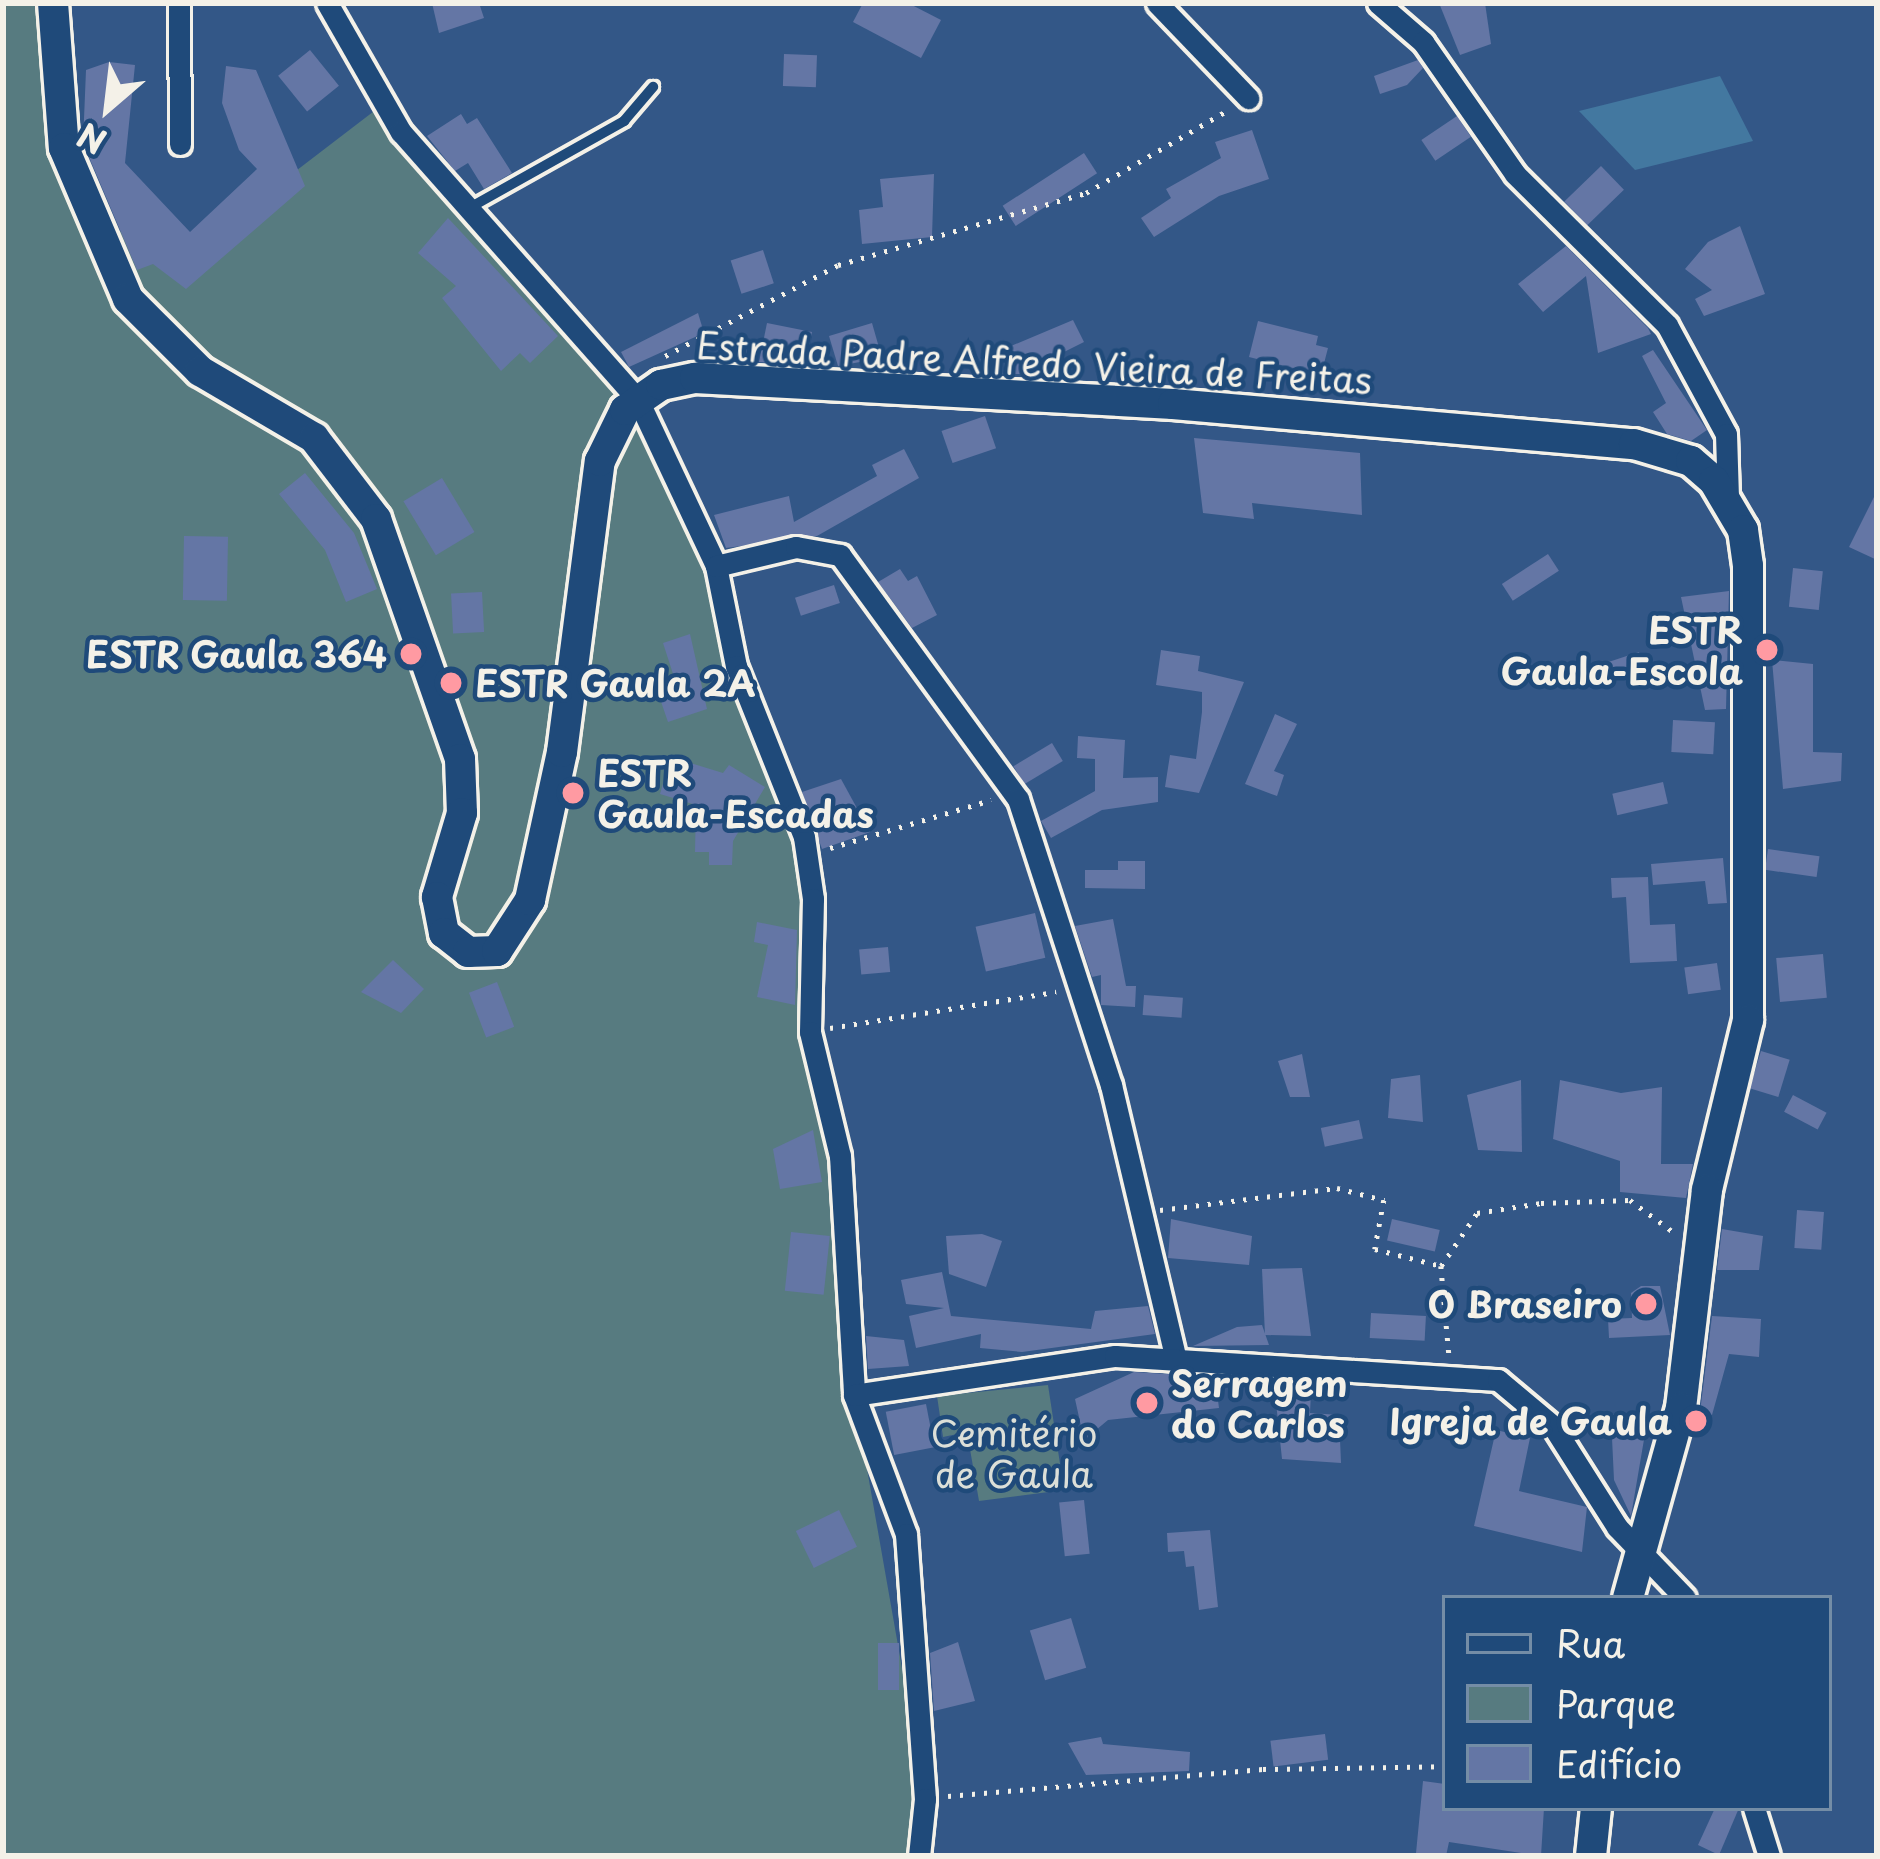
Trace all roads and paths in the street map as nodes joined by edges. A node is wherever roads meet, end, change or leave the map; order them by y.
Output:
1 (52, 3) edge
2 (179, 3) edge
3 (327, 3) edge
4 (1157, 3) edge
5 (1378, 3) edge
6 (653, 87) dead end
7 (1248, 98) joint
8 (180, 144) dead end
9 (471, 207) junction
10 (662, 357) dead end
11 (638, 400) junction
12 (1728, 497) junction
13 (716, 566) junction
14 (1014, 794) junction
15 (808, 855) junction
16 (1074, 989) junction
17 (810, 1032) junction
18 (1145, 1212) junction
19 (1688, 1243) dead end
20 (1441, 1266) junction
21 (1175, 1359) junction
22 (1450, 1371) junction
23 (854, 1395) junction
24 (1639, 1548) junction
25 (1629, 1595) edge
26 (1682, 1595) edge
27 (1442, 1766) edge
28 (925, 1799) junction
29 (1597, 1811) edge
30 (1755, 1811) edge
31 (919, 1856) edge
32 (1591, 1856) edge
33 (1769, 1856) edge

1 - 11 main road
2 - 8 street
3 - 9 street
4 - 7 street
5 - 12 street
6 - 9 lane
7 - 10 path
9 - 11 street
11 - 12 main road, Estrada Padre Alfredo Vieira de Freitas
11 - 13 street
12 - 24 main road
13 - 14 street
13 - 15 street
14 - 15 path
14 - 16 street
15 - 17 street
16 - 17 path
16 - 18 street
17 - 23 street
18 - 20 path
18 - 21 street
19 - 20 path
20 - 22 path
21 - 22 street
21 - 23 street
22 - 24 street
23 - 28 street
24 - 25 main road
24 - 26 street
27 - 28 path
28 - 31 street
29 - 32 main road
30 - 33 street

